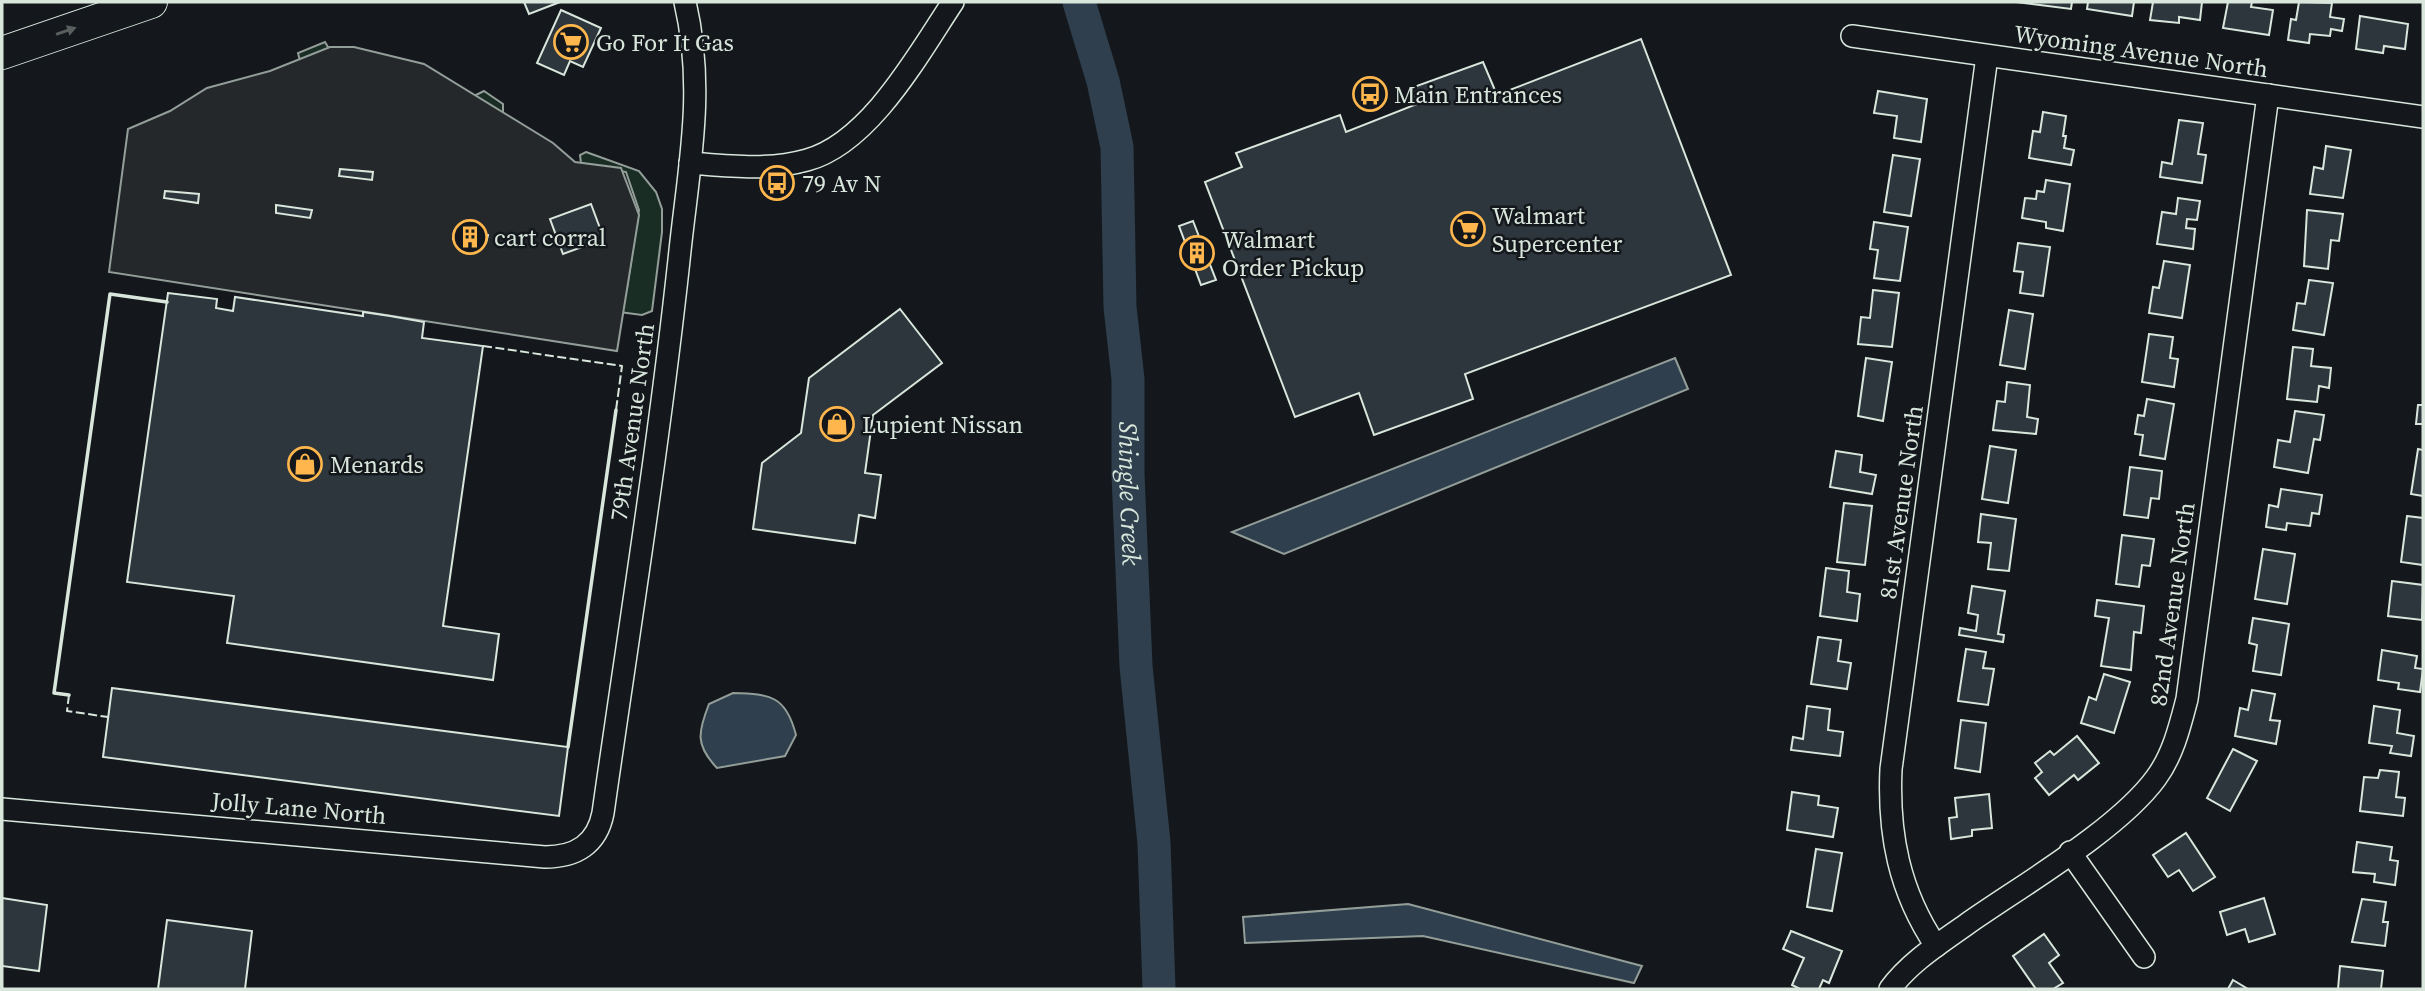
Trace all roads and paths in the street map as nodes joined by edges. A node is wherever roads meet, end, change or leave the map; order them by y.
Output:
1 (151, 2) edge
2 (685, 2) edge
3 (953, 2) edge
4 (1852, 36) dead end
5 (2, 53) edge
6 (1987, 56) junction
7 (2269, 94) junction
8 (2423, 117) edge
9 (690, 163) junction
10 (2, 809) edge
11 (588, 845) joint
12 (2070, 852) junction
13 (1936, 946) junction
14 (2144, 957) dead end
15 (1890, 989) edge

5 -> 1 highway
2 - 9 street, 79th Avenue North
3 - 9 street
4 - 6 street, Wyoming Avenue North
6 - 7 street, Wyoming Avenue North
6 - 13 street, 81st Avenue North
7 - 8 street, Wyoming Avenue North
7 - 12 street, 82nd Avenue North
9 - 11 street, 79th Avenue North
10 - 11 street, Jolly Lane North
12 - 13 street, 82nd Avenue North
12 - 14 street
13 - 15 street, 82nd Avenue North

